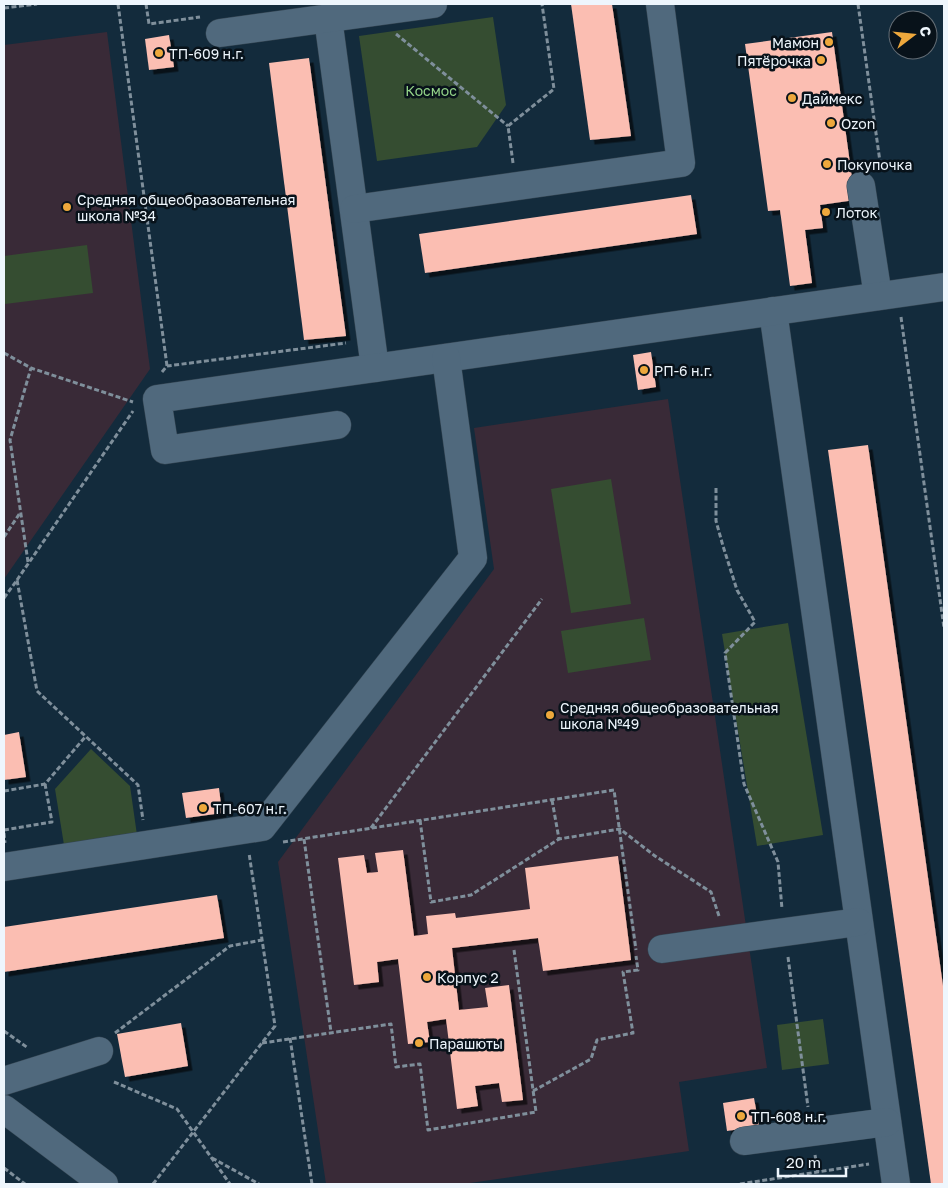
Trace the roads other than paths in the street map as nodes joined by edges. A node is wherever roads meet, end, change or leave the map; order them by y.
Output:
1 (433, 4) edge
2 (660, 4) edge
3 (328, 18) junction
4 (220, 33) dead end
5 (861, 186) dead end
6 (354, 209) junction
7 (944, 287) edge
8 (878, 296) junction
9 (773, 311) junction
10 (446, 358) junction
11 (375, 368) junction
12 (337, 425) dead end
13 (4, 867) edge
14 (858, 922) junction
15 (662, 949) dead end
16 (105, 1043) road end
17 (4, 1081) edge
18 (4, 1109) edge
19 (887, 1122) junction
20 (744, 1141) dead end
21 (894, 1172) edge
22 (104, 1184) edge

1 - 3 street
2 - 6 street
3 - 4 street
3 - 6 street
5 - 8 street
6 - 11 street
7 - 8 street
8 - 9 street
9 - 10 street
9 - 14 street
10 - 11 street
10 - 13 street
11 - 12 street
14 - 15 street
14 - 19 street
16 - 17 street
18 - 22 street
19 - 20 street
19 - 21 street

